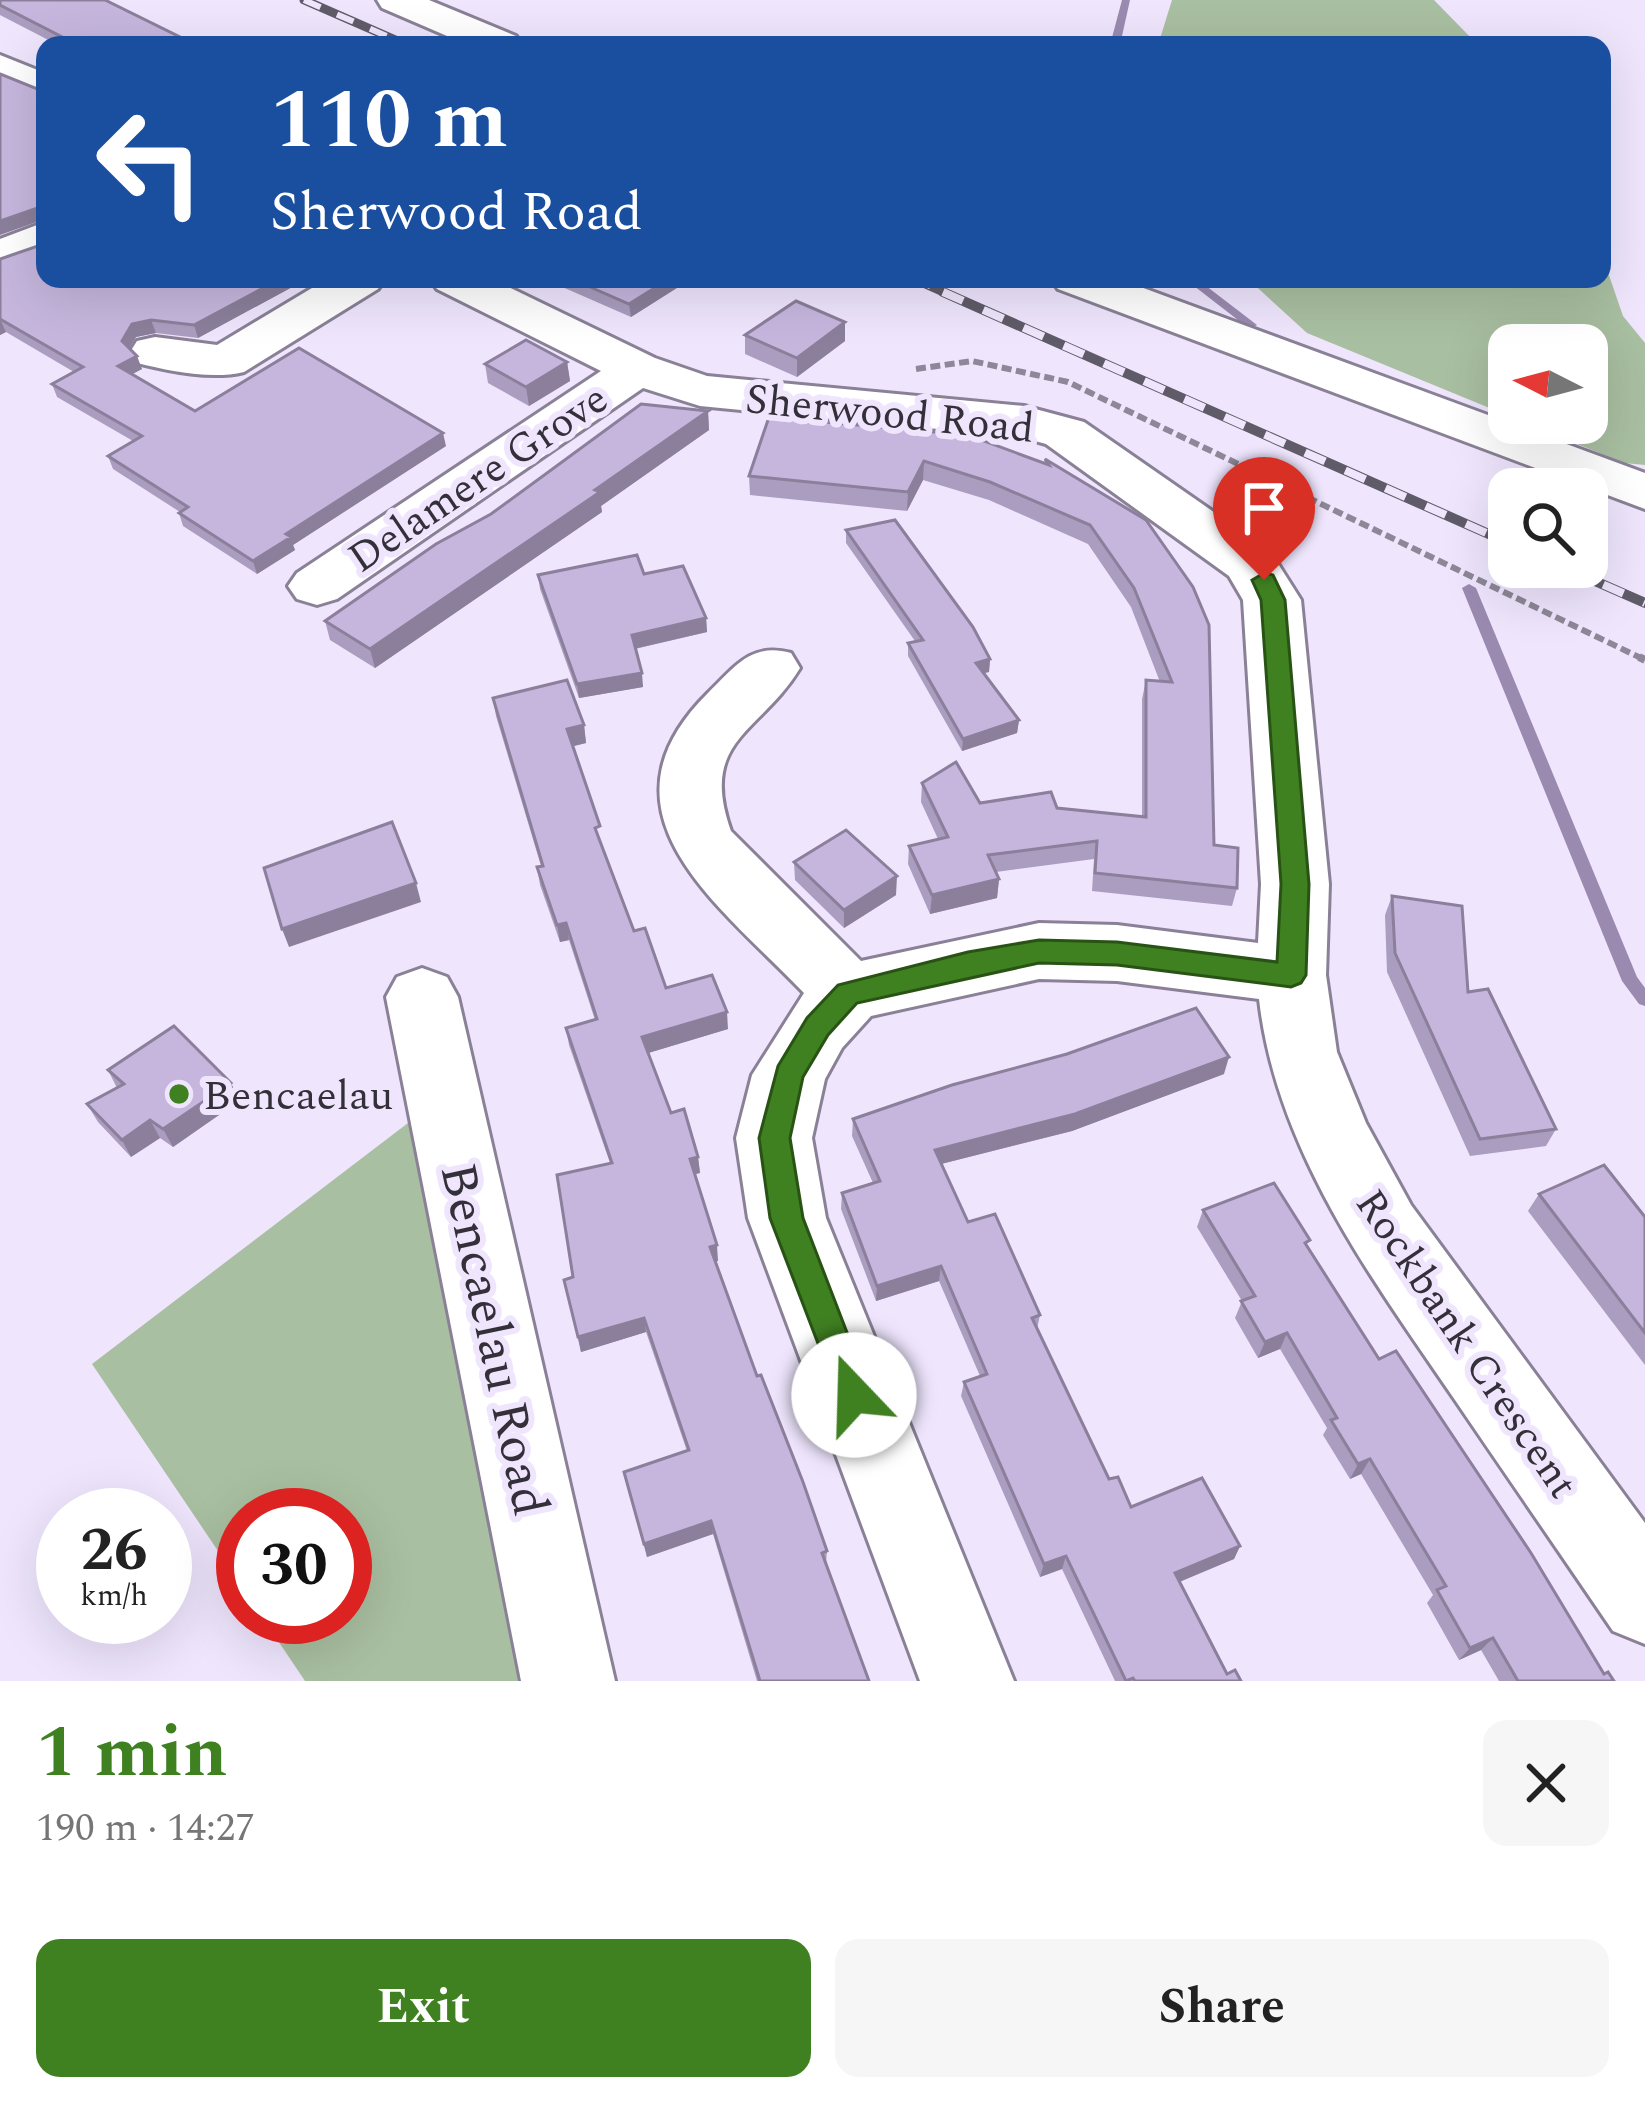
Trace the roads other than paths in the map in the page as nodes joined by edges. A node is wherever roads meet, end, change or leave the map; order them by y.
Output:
1 (396, 0) edge
2 (481, 36) edge
3 (350, 288) edge
4 (472, 288) edge
5 (1100, 288) edge
6 (155, 352) dead end
7 (637, 369) junction
8 (1645, 492) edge
9 (317, 586) dead end
10 (770, 668) dead end
11 (1291, 975) junction
12 (848, 993) junction
13 (422, 997) dead end
14 (1645, 1599) edge
15 (568, 1681) edge
16 (967, 1681) edge

1 - 2 street
3 - 6 street
4 - 7 street, Sherwood Road
5 - 8 street
7 - 9 street, Delamere Grove
7 - 11 street, Sherwood Road
10 - 12 street
11 - 12 street
11 - 14 street, Rockbank Crescent
12 - 16 street
13 - 15 street, Bencaelau Road

